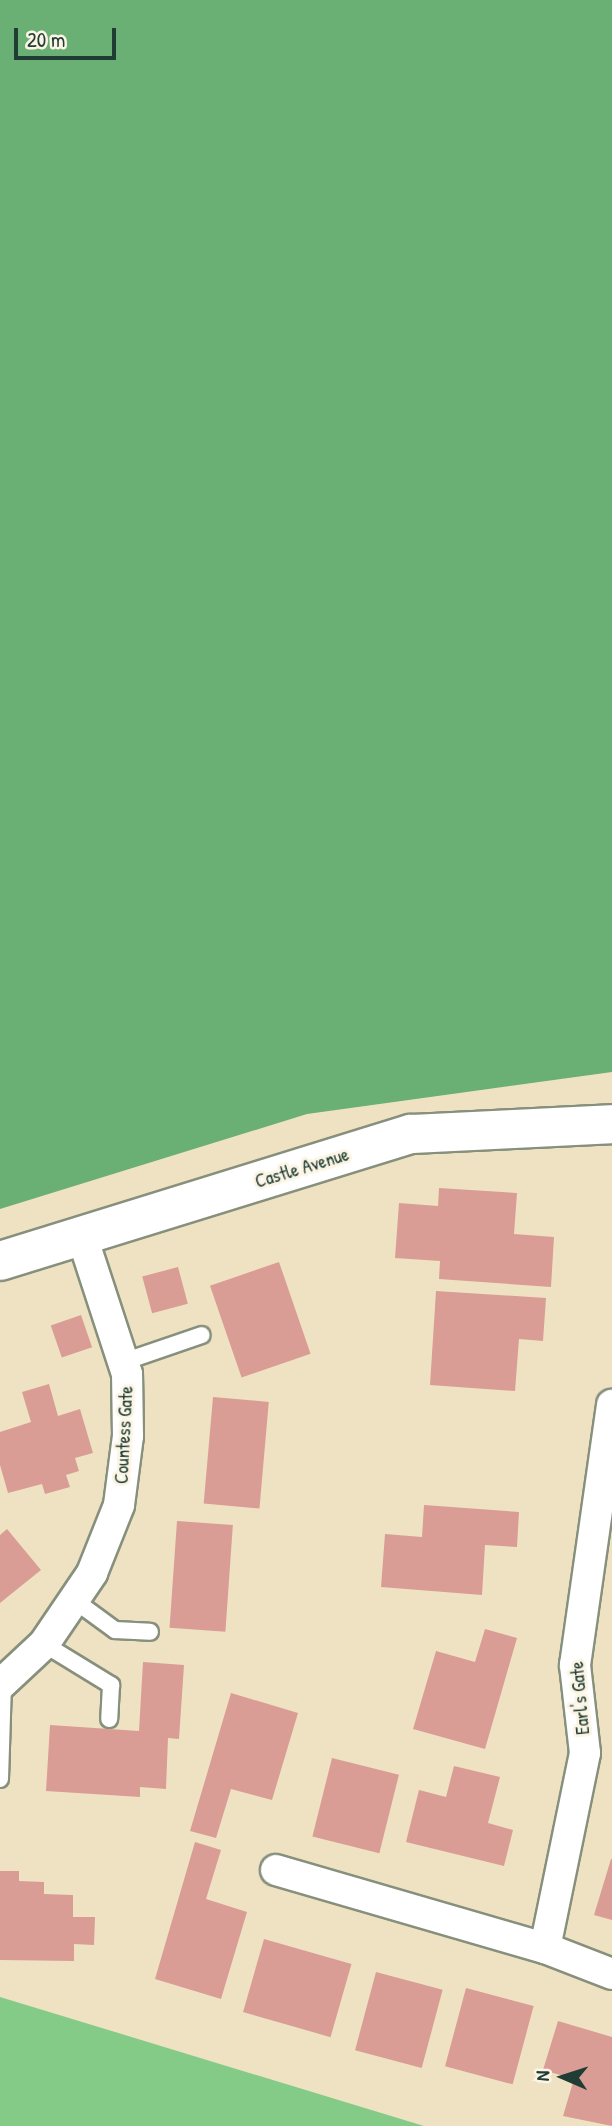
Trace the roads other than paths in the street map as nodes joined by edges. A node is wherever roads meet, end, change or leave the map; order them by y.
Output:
1 (612, 1124) edge
2 (82, 1236) junction
3 (0, 1261) edge
4 (202, 1335) dead end
5 (123, 1362) junction
6 (612, 1405) edge
7 (74, 1600) junction
8 (150, 1632) dead end
9 (44, 1644) junction
10 (2, 1685) edge
11 (108, 1720) dead end
12 (0, 1779) edge
13 (276, 1870) dead end
14 (545, 1948) junction
15 (612, 1974) edge

1 - 2 street, Castle Avenue
2 - 3 street, Castle Avenue
2 - 5 street, Countess Gate
4 - 5 lane
5 - 7 street, Countess Gate
6 - 14 street, Earl's Gate
7 - 8 lane
7 - 9 street, Countess Gate
9 - 10 street, Countess Gate
9 - 11 lane
10 - 12 lane
13 - 14 street
14 - 15 street

